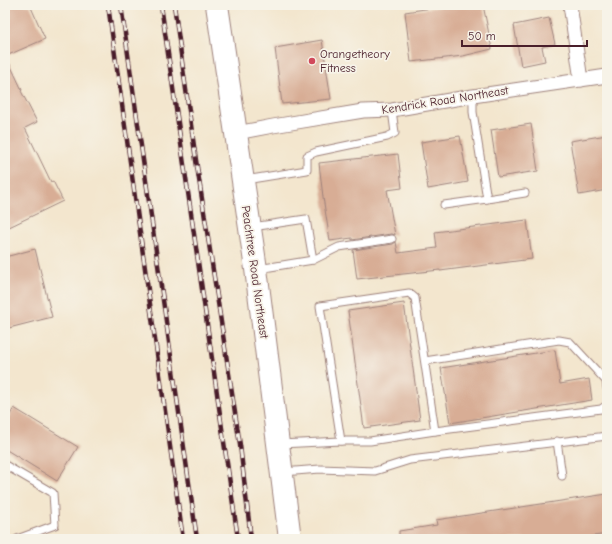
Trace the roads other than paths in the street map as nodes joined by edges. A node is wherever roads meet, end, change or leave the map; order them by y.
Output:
1 (217, 5) edge
2 (570, 5) edge
3 (607, 76) edge
4 (581, 80) junction
5 (473, 96) junction
6 (392, 110) junction
7 (236, 133) junction
8 (243, 180) junction
9 (525, 193) dead end
10 (487, 199) junction
11 (444, 205) dead end
12 (249, 227) junction
13 (392, 239) dead end
14 (313, 260) junction
15 (256, 269) junction
16 (425, 361) junction
17 (607, 388) edge
18 (607, 405) edge
19 (436, 431) junction
20 (607, 436) edge
21 (341, 441) junction
22 (557, 441) junction
23 (277, 444) junction
24 (5, 465) edge
25 (281, 472) junction
26 (562, 476) dead end
27 (17, 539) edge
28 (290, 539) edge

1 - 7 highway, Peachtree Road Northeast
2 - 4 street
3 - 4 street, Kendrick Road Northeast
4 - 5 street, Kendrick Road Northeast
5 - 6 street, Kendrick Road Northeast
5 - 10 lane
6 - 7 street, Kendrick Road Northeast
6 - 8 lane
7 - 8 highway, Peachtree Road Northeast
8 - 12 highway, Peachtree Road Northeast
9 - 10 lane
10 - 11 lane
12 - 14 lane
12 - 15 highway, Peachtree Road Northeast
13 - 14 lane
14 - 15 lane
15 - 23 highway, Peachtree Road Northeast
16 - 17 lane
16 - 19 lane
16 - 21 lane
18 - 19 lane
19 - 21 lane
20 - 22 lane
21 - 23 lane
22 - 25 lane
22 - 26 lane
23 - 25 highway, Peachtree Road Northeast
24 - 27 lane
25 - 28 highway, Peachtree Road Northeast

